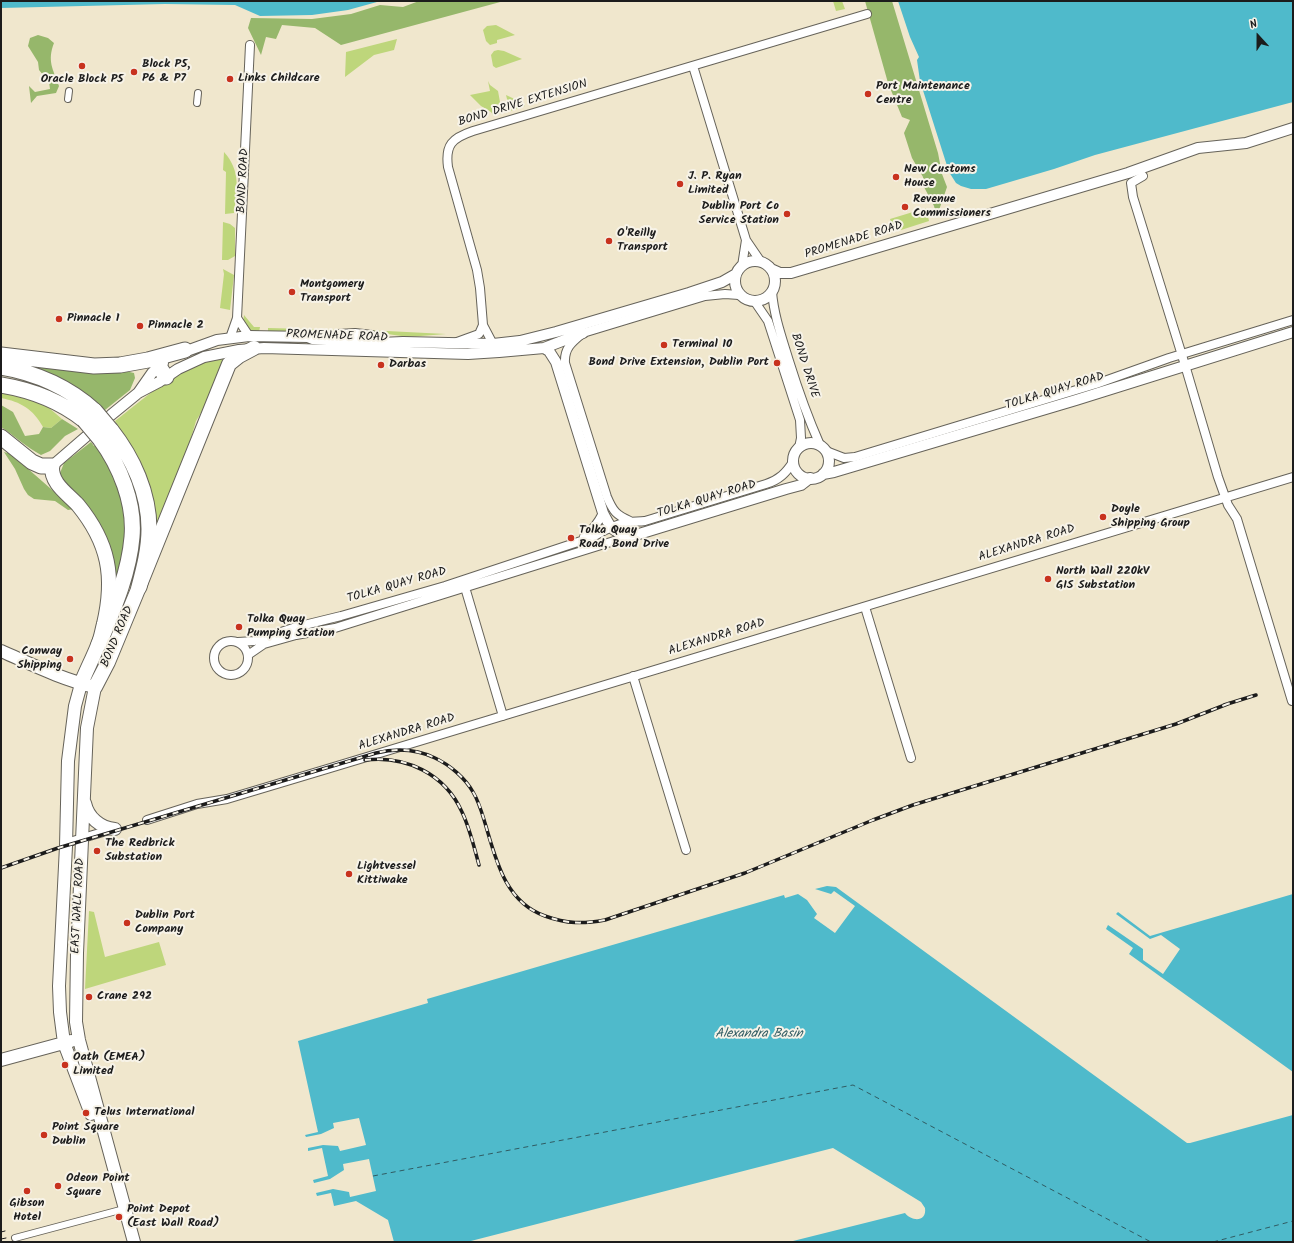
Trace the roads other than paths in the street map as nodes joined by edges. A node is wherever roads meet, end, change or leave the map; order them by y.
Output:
1 (867, 14) dead end
2 (250, 45) dead end
3 (693, 66) junction
4 (69, 91) dead end
5 (198, 93) dead end
6 (68, 99) dead end
7 (198, 103) dead end
8 (1293, 128) edge
9 (1142, 176) dead end
10 (746, 240) junction
11 (761, 262) junction
12 (771, 269) junction
13 (739, 270) junction
14 (772, 292) junction
15 (739, 294) junction
16 (755, 302) junction
17 (237, 318) junction
18 (1293, 320) edge
19 (483, 325) junction
20 (1293, 332) edge
21 (583, 334) junction
22 (230, 338) junction
23 (251, 342) junction
24 (457, 343) junction
25 (493, 344) junction
26 (544, 348) junction
27 (185, 350) joint
28 (1181, 354) junction
29 (1, 355) edge
30 (1185, 365) junction
31 (1, 367) edge
32 (160, 367) junction
33 (1, 385) edge
34 (89, 416) junction
35 (106, 435) junction
36 (1, 437) edge
37 (798, 448) junction
38 (823, 448) junction
39 (793, 462) junction
40 (52, 466) junction
41 (823, 474) junction
42 (1293, 477) edge
43 (810, 478) junction
44 (1226, 497) junction
45 (603, 513) junction
46 (630, 522) junction
47 (611, 527) junction
48 (630, 536) junction
49 (579, 540) junction
50 (561, 546) junction
51 (564, 556) junction
52 (464, 584) junction
53 (140, 587) junction
54 (865, 607) junction
55 (238, 642) junction
56 (99, 644) junction
57 (1, 650) edge
58 (248, 655) junction
59 (633, 676) junction
60 (81, 684) junction
61 (95, 687) junction
62 (1292, 701) dead end
63 (503, 716) junction
64 (912, 758) dead end
65 (85, 802) junction
66 (147, 820) dead end
67 (115, 829) joint
68 (83, 838) junction
69 (66, 843) junction
70 (686, 850) dead end
71 (78, 1040) junction
72 (64, 1043) junction
73 (1, 1060) edge
74 (104, 1138) junction
75 (124, 1209) junction
76 (15, 1238) dead end
77 (134, 1242) edge

1 - 3 street, BOND DRIVE EXTENSION
2 - 17 street, BOND ROAD
3 - 10 street
3 - 19 street, BOND DRIVE EXTENSION
4 - 6 street
5 - 7 street
8 - 12 street, PROMENADE ROAD
9 - 28 street
10 - 11 street
10 - 13 street
11 - 12 street
11 - 13 street
12 - 14 street
13 - 15 street
13 - 25 street, PROMENADE ROAD
14 - 16 street
14 - 38 street, BOND DRIVE
15 - 16 street
15 - 21 street
16 - 37 street, BOND DRIVE
17 - 22 street, BOND ROAD
17 - 23 street
18 - 28 street, TOLKA QUAY ROAD
19 - 24 street
19 - 25 street, BOND DRIVE EXTENSION
20 - 30 street, TOLKA QUAY ROAD
21 - 26 street, PROMENADE ROAD
21 - 46 street
22 - 23 street, PROMENADE ROAD
22 - 27 street, PROMENADE ROAD
23 - 24 street, PROMENADE ROAD
23 - 26 street, PROMENADE ROAD
23 - 32 street, PROMENADE ROAD
23 - 53 highway, BOND ROAD
24 - 25 street, PROMENADE ROAD
26 - 45 street
27 - 32 highway
28 - 30 street
28 - 38 street, TOLKA QUAY ROAD
29 - 32 highway
30 - 41 street, TOLKA QUAY ROAD
30 - 44 street
31 - 34 highway
32 - 40 street, PROMENADE ROAD
33 - 34 highway
34 - 35 highway, bridge
35 - 53 highway
35 - 56 highway
36 - 40 highway
37 - 38 street
37 - 39 street
38 - 41 street
39 - 43 street
39 - 46 street, TOLKA QUAY ROAD
40 - 56 highway, BOND ROAD
41 - 43 street
42 - 44 street, ALEXANDRA ROAD
43 - 48 street, TOLKA QUAY ROAD
44 - 54 street, ALEXANDRA ROAD
44 - 62 street
45 - 47 street
45 - 49 street
46 - 47 street, TOLKA QUAY ROAD
47 - 48 street
47 - 49 street, TOLKA QUAY ROAD
48 - 51 street, TOLKA QUAY ROAD
49 - 50 street, TOLKA QUAY ROAD
50 - 51 street
50 - 52 street, TOLKA QUAY ROAD
51 - 52 street, TOLKA QUAY ROAD
52 - 55 street, TOLKA QUAY ROAD
52 - 58 street, TOLKA QUAY ROAD
52 - 63 street
53 - 61 highway, BOND ROAD
54 - 59 street, ALEXANDRA ROAD
54 - 64 street
55 - 58 street
55 - 58 street
56 - 60 highway, BOND ROAD
57 - 60 main road
59 - 63 street, ALEXANDRA ROAD
59 - 70 street
60 - 61 main road
60 - 69 main road, EAST WALL ROAD
61 - 65 main road, EAST WALL ROAD
63 - 66 street, ALEXANDRA ROAD
65 - 67 main road
65 - 68 main road, EAST WALL ROAD
67 - 68 street
68 - 69 street
68 - 71 main road, EAST WALL ROAD
69 - 72 main road, EAST WALL ROAD
71 - 72 main road
71 - 74 main road, EAST WALL ROAD
72 - 73 main road
72 - 74 main road, EAST WALL ROAD
74 - 75 main road, EAST WALL ROAD
75 - 76 street
75 - 77 main road, EAST WALL ROAD

